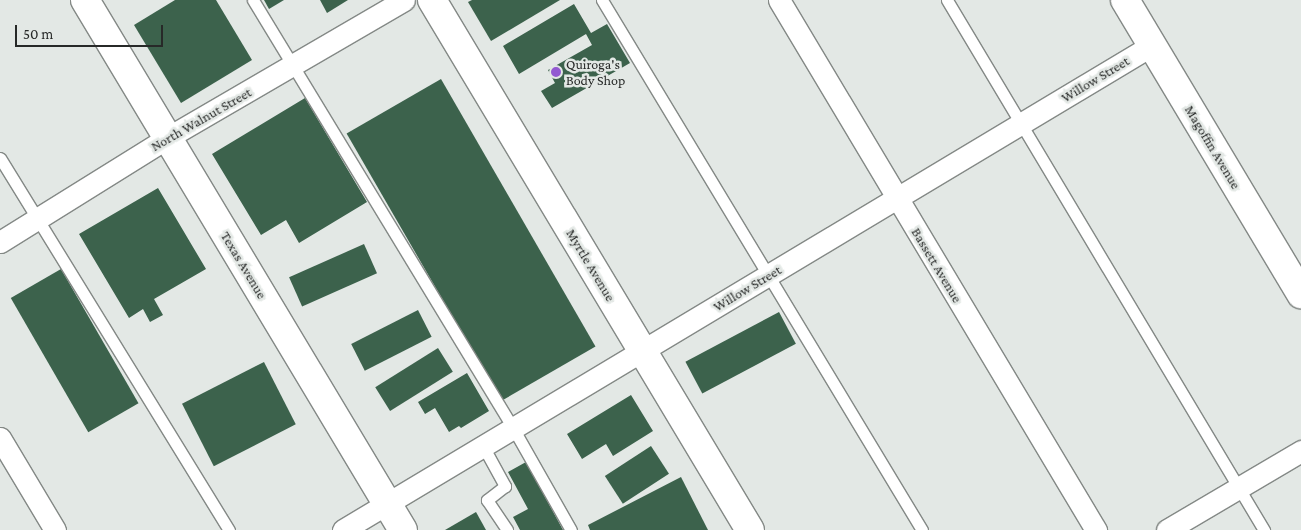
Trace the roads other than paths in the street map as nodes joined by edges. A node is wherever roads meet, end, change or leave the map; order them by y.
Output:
1 (85, 0) edge
2 (253, 0) edge
3 (404, 0) edge
4 (432, 0) edge
5 (602, 0) edge
6 (778, 0) edge
7 (947, 0) edge
8 (1125, 0) edge
9 (1152, 45) junction
10 (292, 66) junction
11 (1022, 123) junction
12 (167, 138) junction
13 (0, 158) edge
14 (897, 198) junction
15 (36, 219) junction
16 (0, 242) edge
17 (767, 276) junction
18 (1301, 294) edge
19 (643, 351) junction
20 (513, 428) junction
21 (0, 438) edge
22 (483, 446) junction
23 (1301, 451) edge
24 (1239, 488) junction
25 (387, 503) junction
26 (55, 530) edge
27 (229, 530) edge
28 (343, 530) edge
29 (403, 530) edge
30 (506, 530) edge
31 (571, 530) edge
32 (750, 530) edge
33 (922, 530) edge
34 (1096, 530) edge
35 (1167, 530) edge
36 (1264, 530) edge

1 - 12 street, Texas Avenue
2 - 10 lane
3 - 10 street, North Walnut Street
4 - 19 street, Myrtle Avenue
5 - 17 lane
6 - 14 street, Bassett Avenue
7 - 11 lane
8 - 9 street, Magoffin Avenue
9 - 11 street, Willow Street
9 - 18 street, Magoffin Avenue
10 - 12 street, North Walnut Street
10 - 20 lane
11 - 14 street, Willow Street
11 - 24 lane
12 - 15 street, North Walnut Street
12 - 25 street, Texas Avenue
13 - 15 lane
14 - 17 street, Willow Street
14 - 34 street, Bassett Avenue
15 - 16 street, North Walnut Street
15 - 27 lane
17 - 19 street, Willow Street
17 - 33 lane
19 - 20 street, Willow Street
19 - 32 street, Myrtle Avenue
20 - 22 street, Willow Street
20 - 31 lane
21 - 26 street
22 - 25 street, Willow Street
22 - 30 lane
23 - 24 street
24 - 35 street
24 - 36 lane
25 - 28 street, Willow Street
25 - 29 street, Texas Avenue

